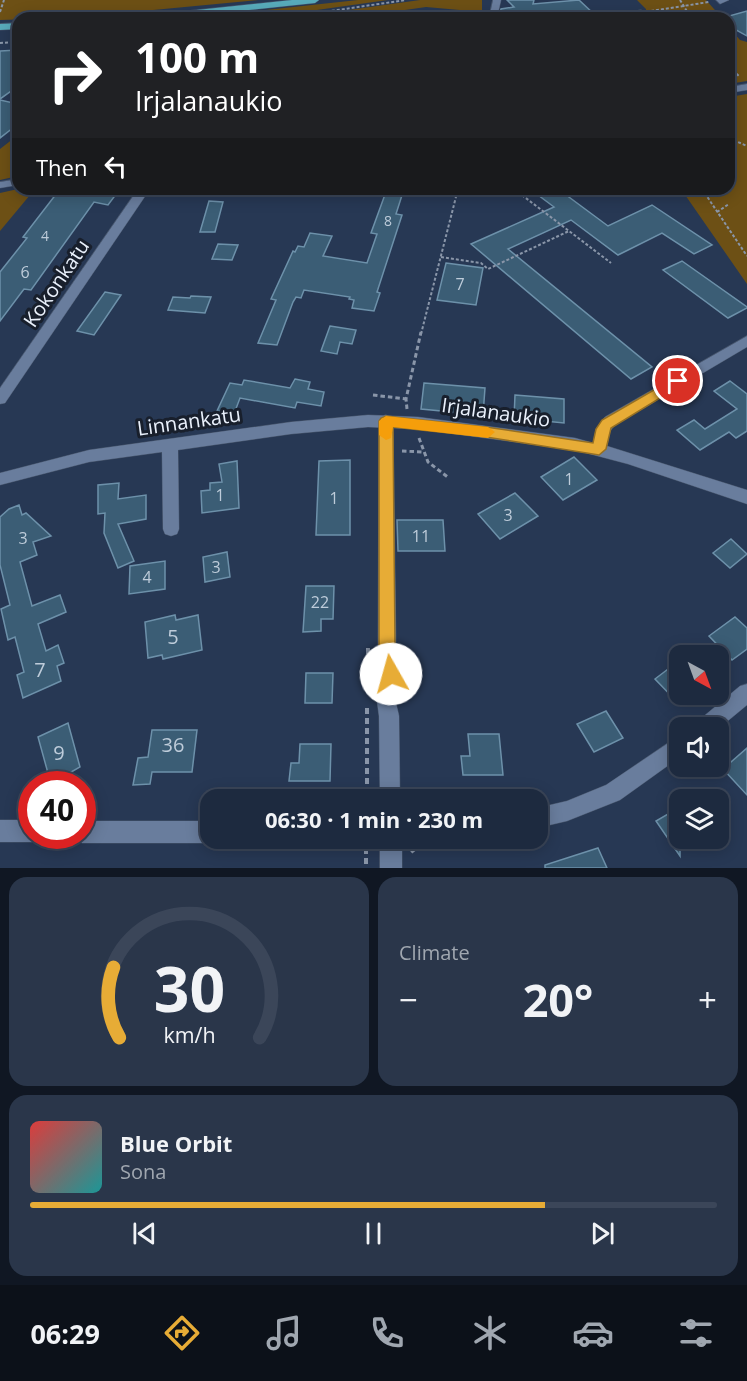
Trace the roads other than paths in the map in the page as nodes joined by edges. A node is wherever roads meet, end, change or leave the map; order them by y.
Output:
1 (315, 0) edge
2 (725, 0) edge
3 (720, 1) edge
4 (204, 12) edge
5 (140, 195) edge
6 (747, 341) edge
7 (0, 399) edge
8 (386, 421) junction
9 (171, 445) junction
10 (599, 449) junction
11 (0, 479) edge
12 (747, 497) edge
13 (171, 529) dead end
14 (747, 693) edge
15 (718, 717) edge
16 (669, 753) edge
17 (390, 789) edge
18 (548, 815) edge
19 (0, 831) edge
20 (18, 831) edge
21 (96, 832) edge
22 (200, 832) edge
23 (391, 849) edge
24 (390, 868) edge

1 - 4 main road
2 - 3 street
5 - 7 street, Kokonkatu
6 - 10 street
8 - 9 street, Linnankatu
8 - 10 street, Irjalanaukio
8 - 17 street
9 - 11 street, Linnankatu
9 - 13 street
10 - 12 street, Irjalanaukio
14 - 15 street
16 - 18 street
19 - 20 street
21 - 22 street
23 - 24 street

